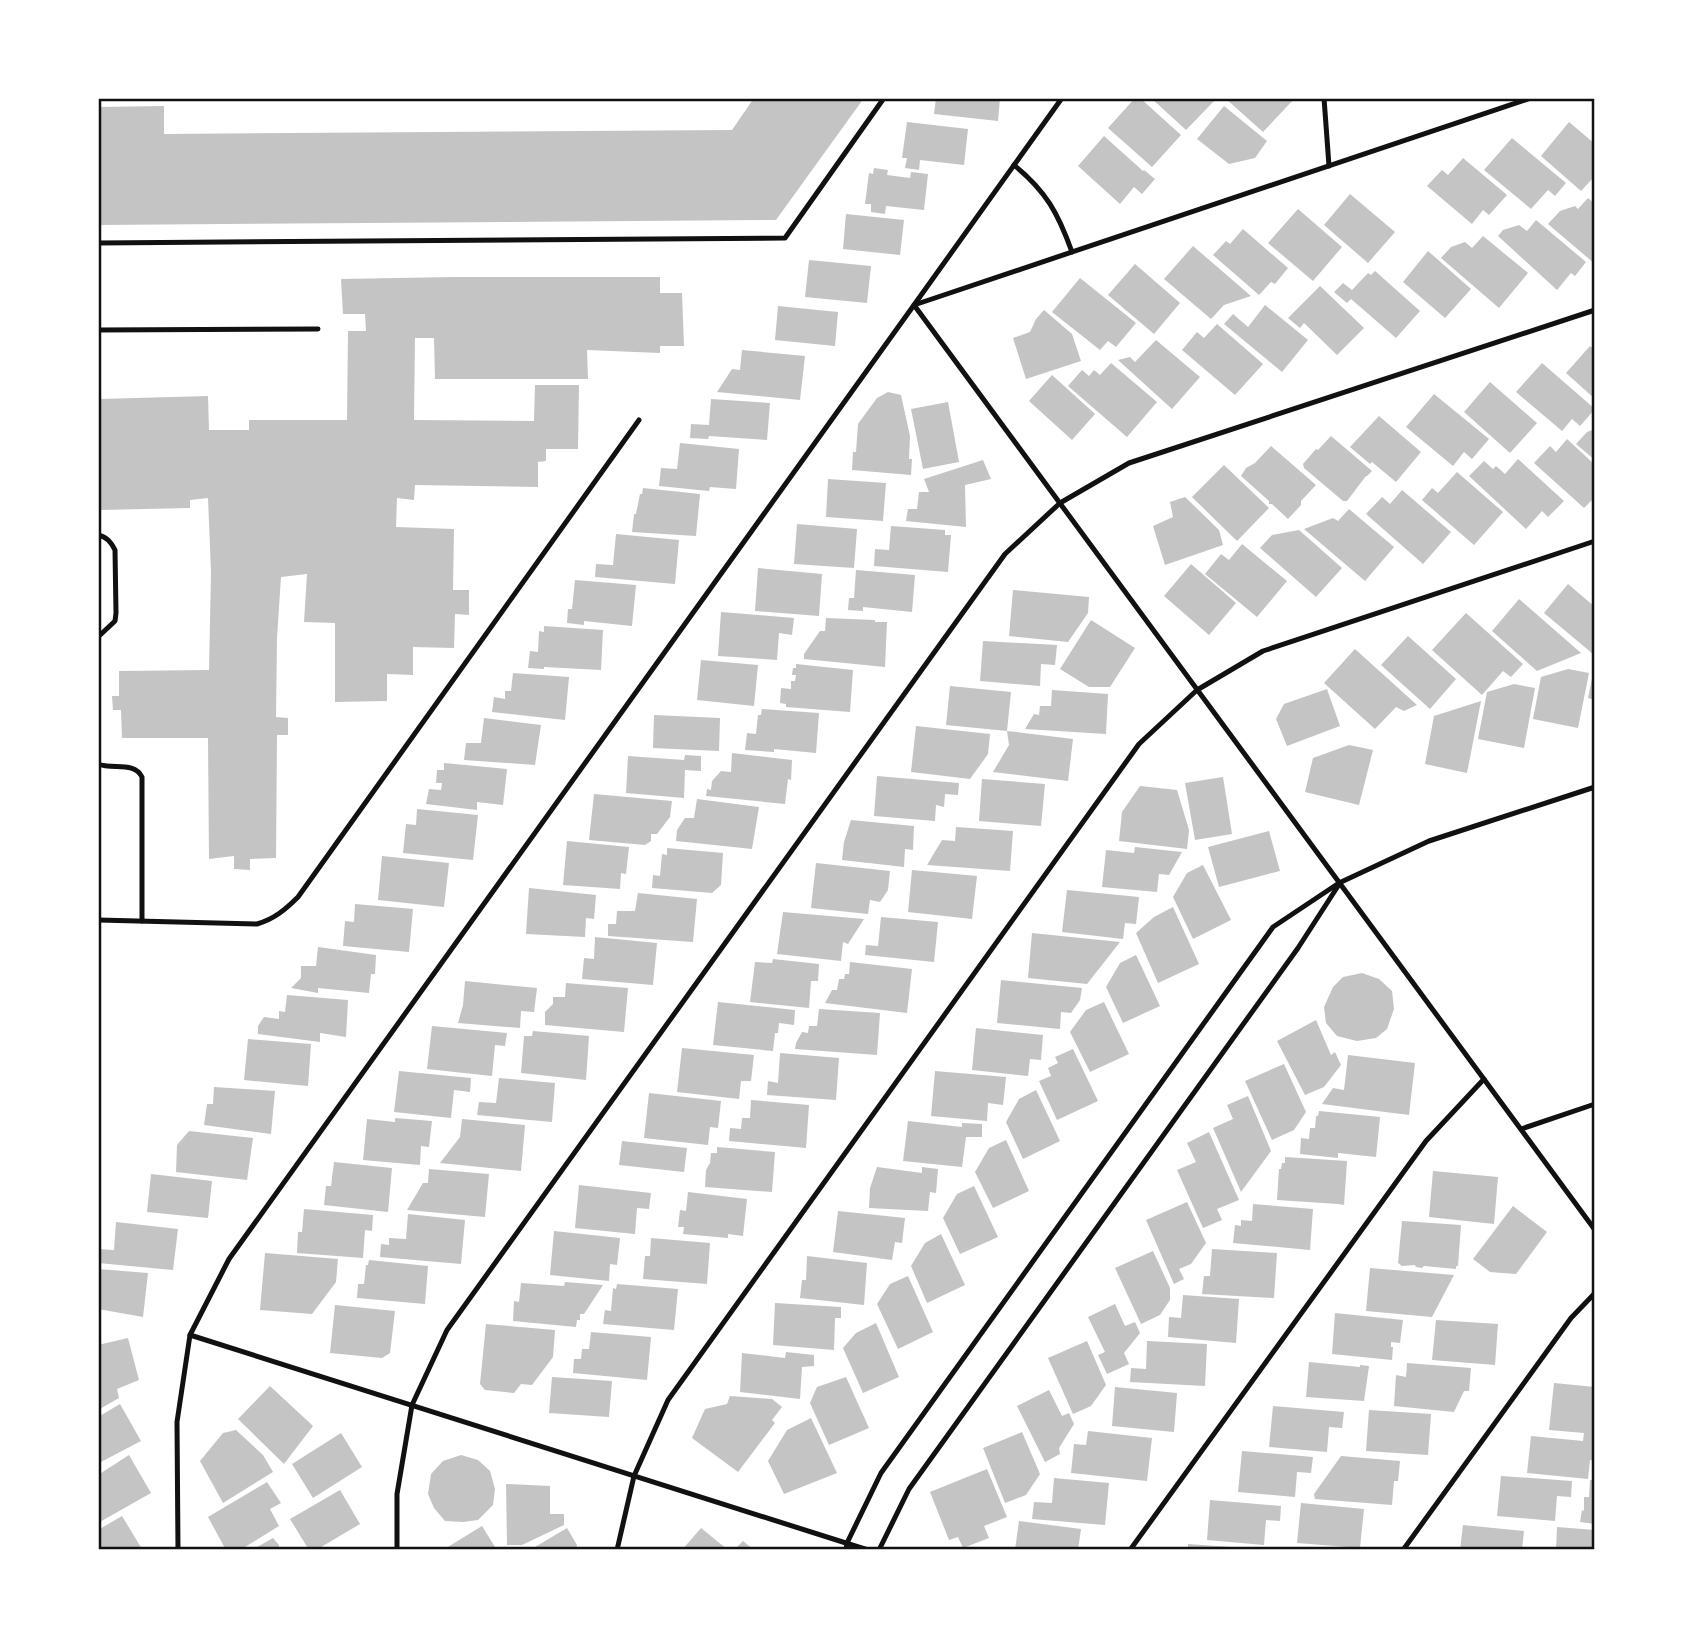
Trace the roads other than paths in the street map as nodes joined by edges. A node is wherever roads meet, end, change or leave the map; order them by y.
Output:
1 (884, 98) edge
2 (1062, 98) edge
3 (1324, 98) edge
4 (1531, 98) edge
5 (1014, 165) junction
6 (1329, 166) junction
7 (98, 243) edge
8 (1072, 252) junction
9 (914, 305) junction
10 (1595, 310) edge
11 (318, 329) dead end
12 (98, 330) edge
13 (639, 420) dead end
14 (1060, 503) junction
15 (98, 535) edge
16 (1595, 541) edge
17 (98, 637) edge
18 (1197, 690) junction
19 (98, 764) edge
20 (1595, 787) edge
21 (1339, 883) junction
22 (98, 920) edge
23 (142, 921) junction
24 (1484, 1079) junction
25 (1595, 1104) edge
26 (1521, 1129) junction
27 (1595, 1230) edge
28 (1595, 1293) edge
29 (190, 1335) junction
30 (412, 1405) junction
31 (634, 1476) junction
32 (846, 1547) edge
33 (178, 1550) edge
34 (397, 1550) edge
35 (617, 1550) edge
36 (868, 1550) edge
37 (879, 1550) edge
38 (1130, 1550) edge
39 (1403, 1550) edge

1 - 7 lane
2 - 5 lane
3 - 6 lane
4 - 6 lane
5 - 8 lane
5 - 9 lane
6 - 8 lane
8 - 9 lane
9 - 14 lane
9 - 29 lane
10 - 14 lane
11 - 12 lane
13 - 23 lane
14 - 18 lane
14 - 30 lane
15 - 17 lane
16 - 18 lane
18 - 21 lane
18 - 31 lane
19 - 23 lane
20 - 21 lane
21 - 24 lane
21 - 32 lane
21 - 37 lane
22 - 23 lane
24 - 26 lane
24 - 38 lane
25 - 26 lane
26 - 27 lane
28 - 39 lane
29 - 30 lane
29 - 33 lane
30 - 31 lane
30 - 34 lane
31 - 32 lane
31 - 35 lane
32 - 36 lane

